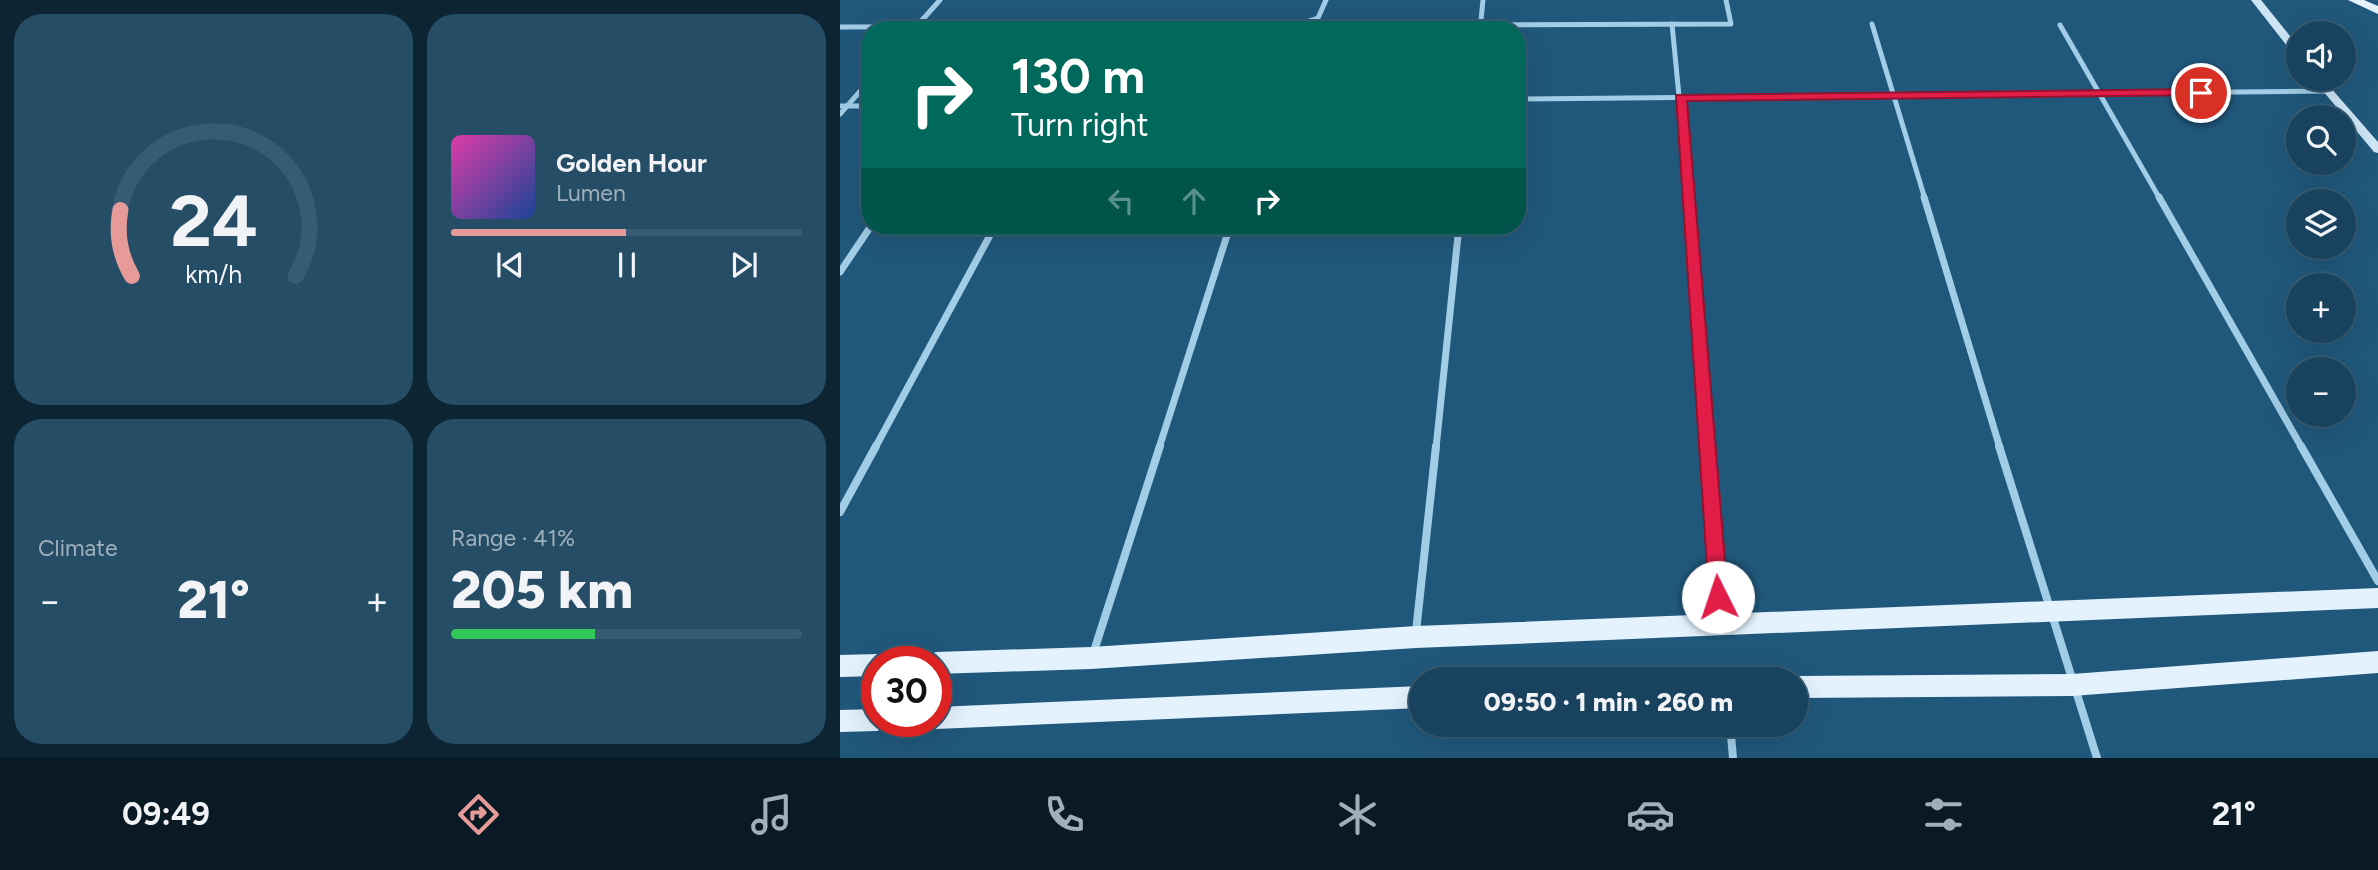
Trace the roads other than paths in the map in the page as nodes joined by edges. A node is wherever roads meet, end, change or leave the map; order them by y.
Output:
1 (940, 0) edge
2 (1326, 0) edge
3 (1483, 0) edge
4 (1726, 0) edge
5 (2256, 0) edge
6 (2354, 0) edge
7 (2378, 10) edge
8 (922, 21) edge
9 (1311, 21) edge
10 (1481, 21) edge
11 (1672, 24) junction
12 (1872, 24) dead end
13 (2060, 24) dead end
14 (1526, 26) edge
15 (840, 27) edge
16 (861, 27) edge
17 (2286, 38) edge
18 (861, 89) edge
19 (2328, 91) joint
20 (2100, 94) junction
21 (1895, 96) junction
22 (1681, 98) junction
23 (1526, 99) edge
24 (844, 106) edge
25 (840, 114) edge
26 (2378, 149) edge
27 (865, 235) edge
28 (990, 235) edge
29 (1227, 235) edge
30 (1459, 235) edge
31 (840, 272) edge
32 (840, 512) edge
33 (2378, 581) edge
34 (2378, 598) edge
35 (2049, 612) junction
36 (1720, 625) junction
37 (1416, 637) junction
38 (1091, 658) junction
39 (952, 662) edge
40 (2378, 662) edge
41 (861, 665) edge
42 (840, 666) edge
43 (2073, 685) junction
44 (1808, 687) edge
45 (1409, 698) edge
46 (952, 717) edge
47 (861, 720) edge
48 (840, 721) edge
49 (1732, 737) edge
50 (1734, 758) edge
51 (2097, 758) edge

1 - 8 street
2 - 9 street
3 - 10 street
4 - 11 street
5 - 17 main road
6 - 7 main road
11 - 14 street
11 - 22 street
12 - 21 street
13 - 20 street
15 - 16 street
18 - 24 street
19 - 20 street
19 - 26 main road
20 - 21 street
20 - 33 street
21 - 22 street
21 - 35 street
22 - 23 street
22 - 36 street
24 - 25 street
27 - 31 street
28 - 32 street
29 - 38 street
30 - 37 street
34 - 35 main road
35 - 36 main road
35 - 43 street
36 - 37 main road
37 - 38 main road
38 - 39 main road
40 - 43 main road
41 - 42 main road
43 - 44 main road
43 - 51 street
45 - 46 main road
47 - 48 main road
49 - 50 street

